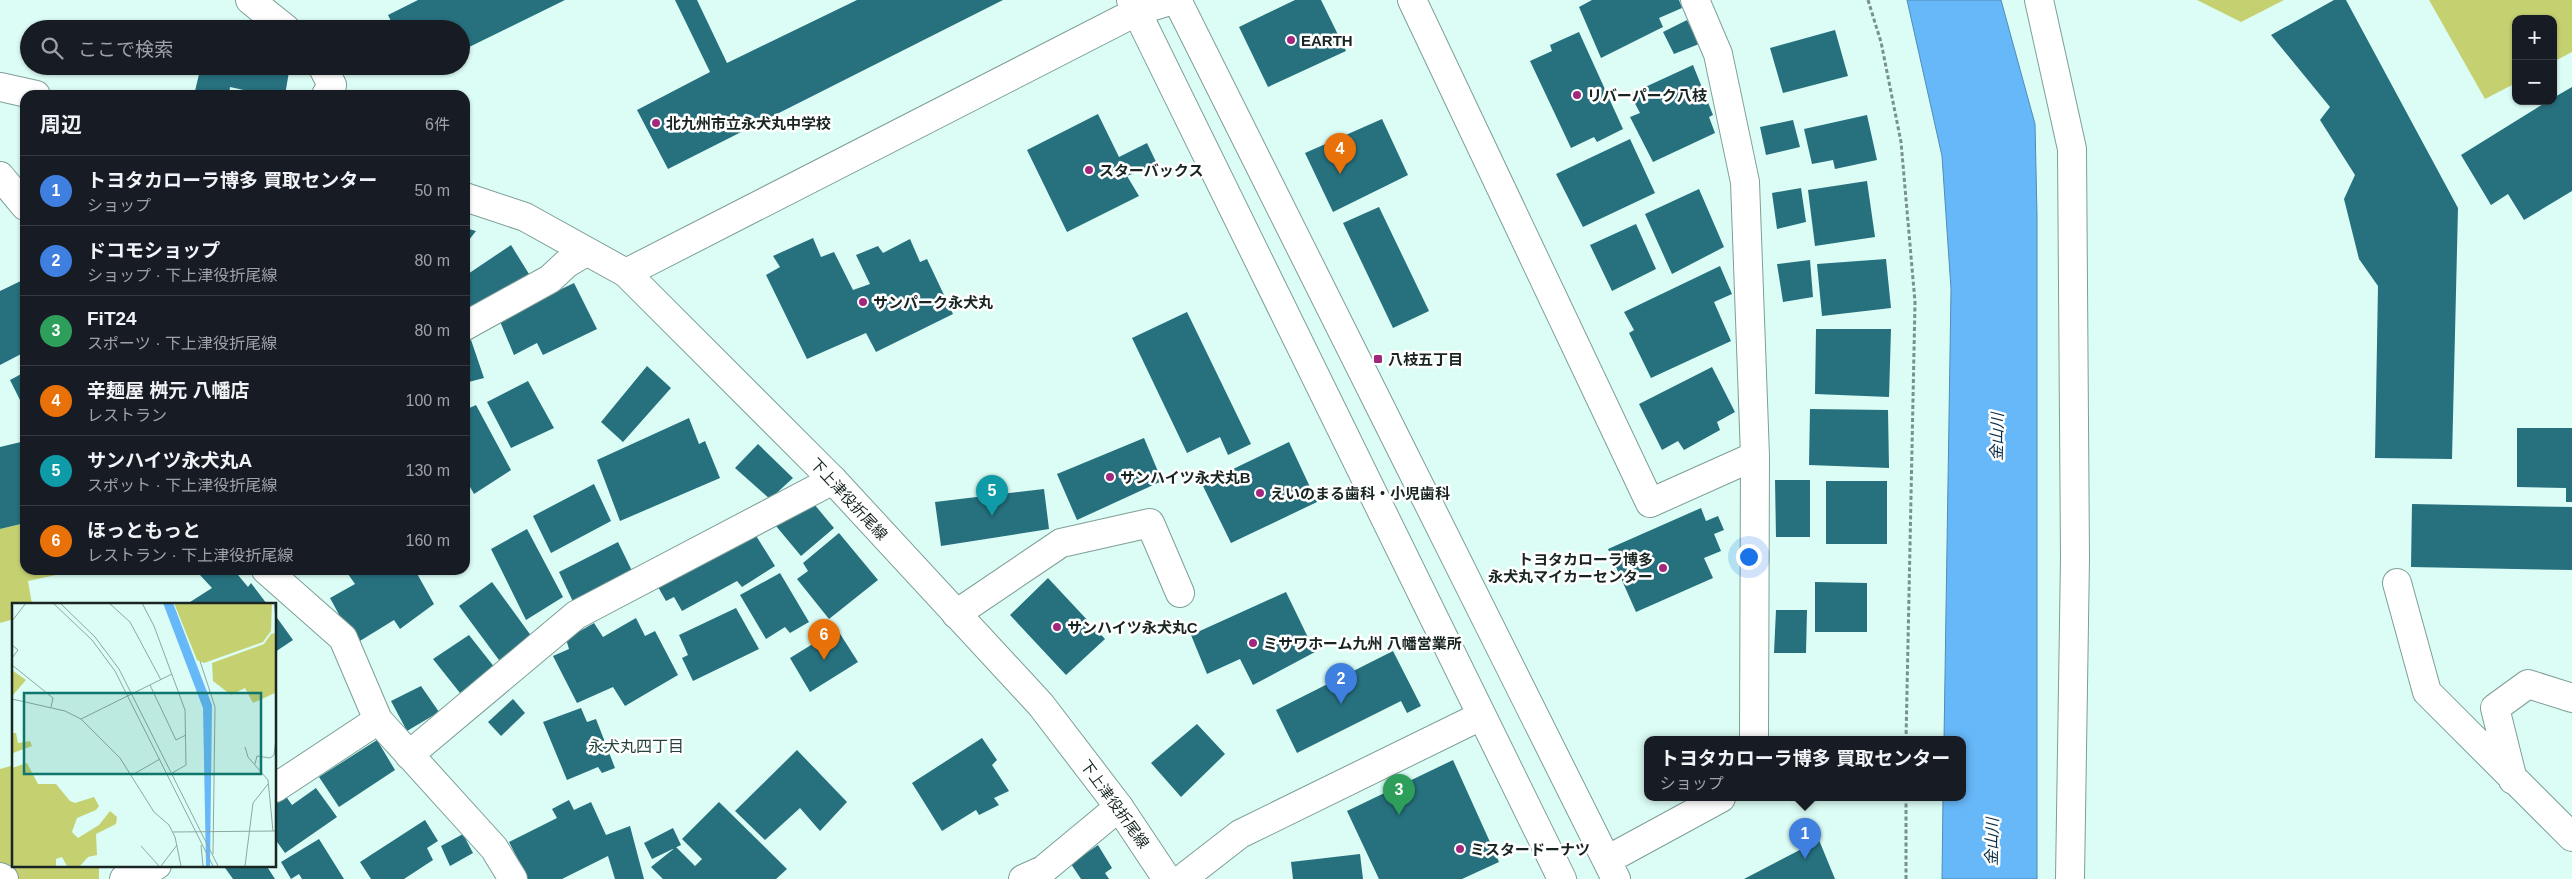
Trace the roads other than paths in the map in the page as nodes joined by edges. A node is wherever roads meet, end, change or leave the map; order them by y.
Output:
1 (250, 0) edge
2 (1173, 0) edge
3 (1177, 0) edge
4 (1412, 0) edge
5 (1695, 0) edge
6 (2039, 0) edge
7 (1134, 6) edge
8 (275, 20) edge
9 (327, 75) edge
10 (0, 87) edge
11 (329, 90) edge
12 (20, 91) edge
13 (0, 176) edge
14 (470, 199) edge
15 (20, 200) edge
16 (586, 252) junction
17 (626, 273) junction
18 (470, 323) edge
19 (1754, 456) junction
20 (833, 480) junction
21 (272, 575) edge
22 (2397, 583) dead end
23 (1180, 593) dead end
24 (956, 614) junction
25 (2572, 698) edge
26 (1481, 716) junction
27 (378, 720) junction
28 (1754, 736) edge
29 (409, 755) junction
30 (2514, 781) junction
31 (276, 787) edge
32 (1716, 801) edge
33 (1119, 807) junction
34 (2572, 837) edge
35 (155, 866) edge
36 (1611, 869) edge
37 (0, 877) edge
38 (4, 879) edge
39 (124, 879) edge
40 (513, 879) edge
41 (1022, 879) edge
42 (1168, 879) edge
43 (1182, 879) edge
44 (1562, 879) edge
45 (2070, 879) edge

1 - 8 street
2 - 7 street
3 - 36 street
4 - 19 street
5 - 19 street
6 - 45 street
7 - 17 street
7 - 26 street
9 - 11 street
10 - 12 street
13 - 15 street
14 - 16 street, 下上津役折尾線
16 - 17 street, 下上津役折尾線
16 - 18 street
17 - 20 street, 下上津役折尾線
19 - 28 street
20 - 24 street, 下上津役折尾線
20 - 29 street
21 - 27 street
22 - 30 street
23 - 24 street
24 - 33 street, 下上津役折尾線
25 - 30 street
26 - 43 street
26 - 44 street
27 - 29 street
27 - 31 street
29 - 40 street
30 - 34 street
32 - 36 street
33 - 41 street
33 - 42 street, 下上津役折尾線
35 - 39 street
37 - 38 street

